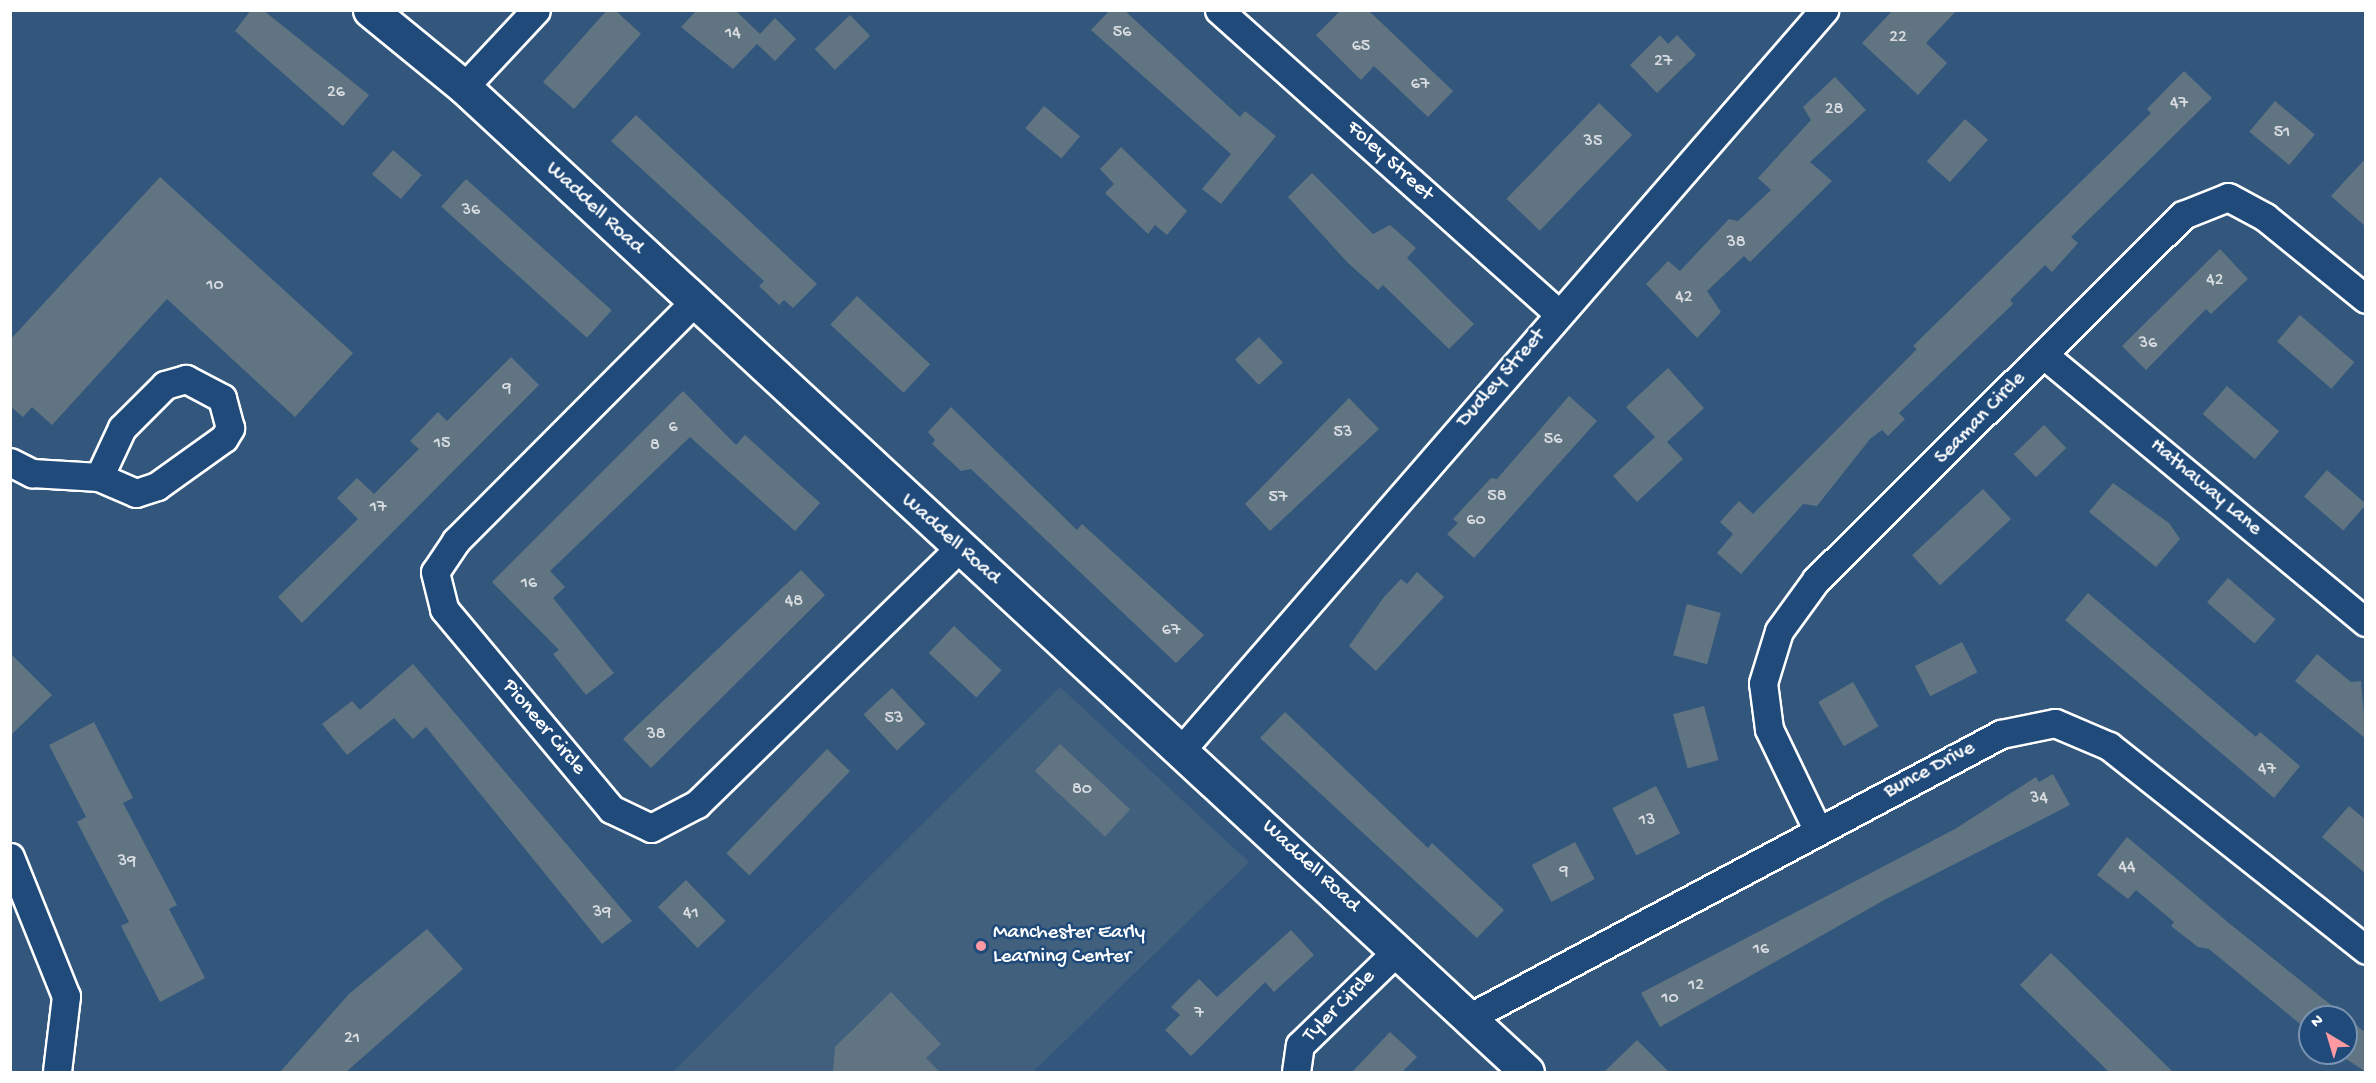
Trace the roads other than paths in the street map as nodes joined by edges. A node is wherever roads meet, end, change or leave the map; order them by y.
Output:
1 (370, 10) edge
2 (536, 10) edge
3 (1219, 10) edge
4 (1824, 10) edge
5 (464, 87) junction
6 (2366, 299) edge
7 (693, 303) junction
8 (1559, 314) junction
9 (2044, 355) junction
10 (10, 462) edge
11 (99, 477) junction
12 (958, 549) junction
13 (2366, 622) edge
14 (1183, 748) junction
15 (1818, 831) junction
16 (10, 857) edge
17 (1398, 950) junction
18 (2366, 950) edge
19 (1470, 1017) junction
20 (57, 1072) edge
21 (1296, 1072) edge
22 (1527, 1072) edge

1 - 5 street, Waddell Road
2 - 5 street
3 - 8 street, Foley Street
4 - 8 street, Dudley Street
5 - 7 street, Waddell Road
6 - 9 street, Seaman Circle
7 - 12 street, Waddell Road
7 - 12 street, Pioneer Circle
8 - 14 street, Dudley Street
9 - 13 street, Hathaway Lane
9 - 15 street, Seaman Circle
10 - 11 street
11 - 11 street
12 - 14 street, Waddell Road
14 - 17 street, Waddell Road
15 - 18 street, Bunce Drive
15 - 19 street, Bunce Drive
16 - 20 street
17 - 19 street, Waddell Road
17 - 21 street, Tyler Circle
19 - 22 street, Waddell Road

